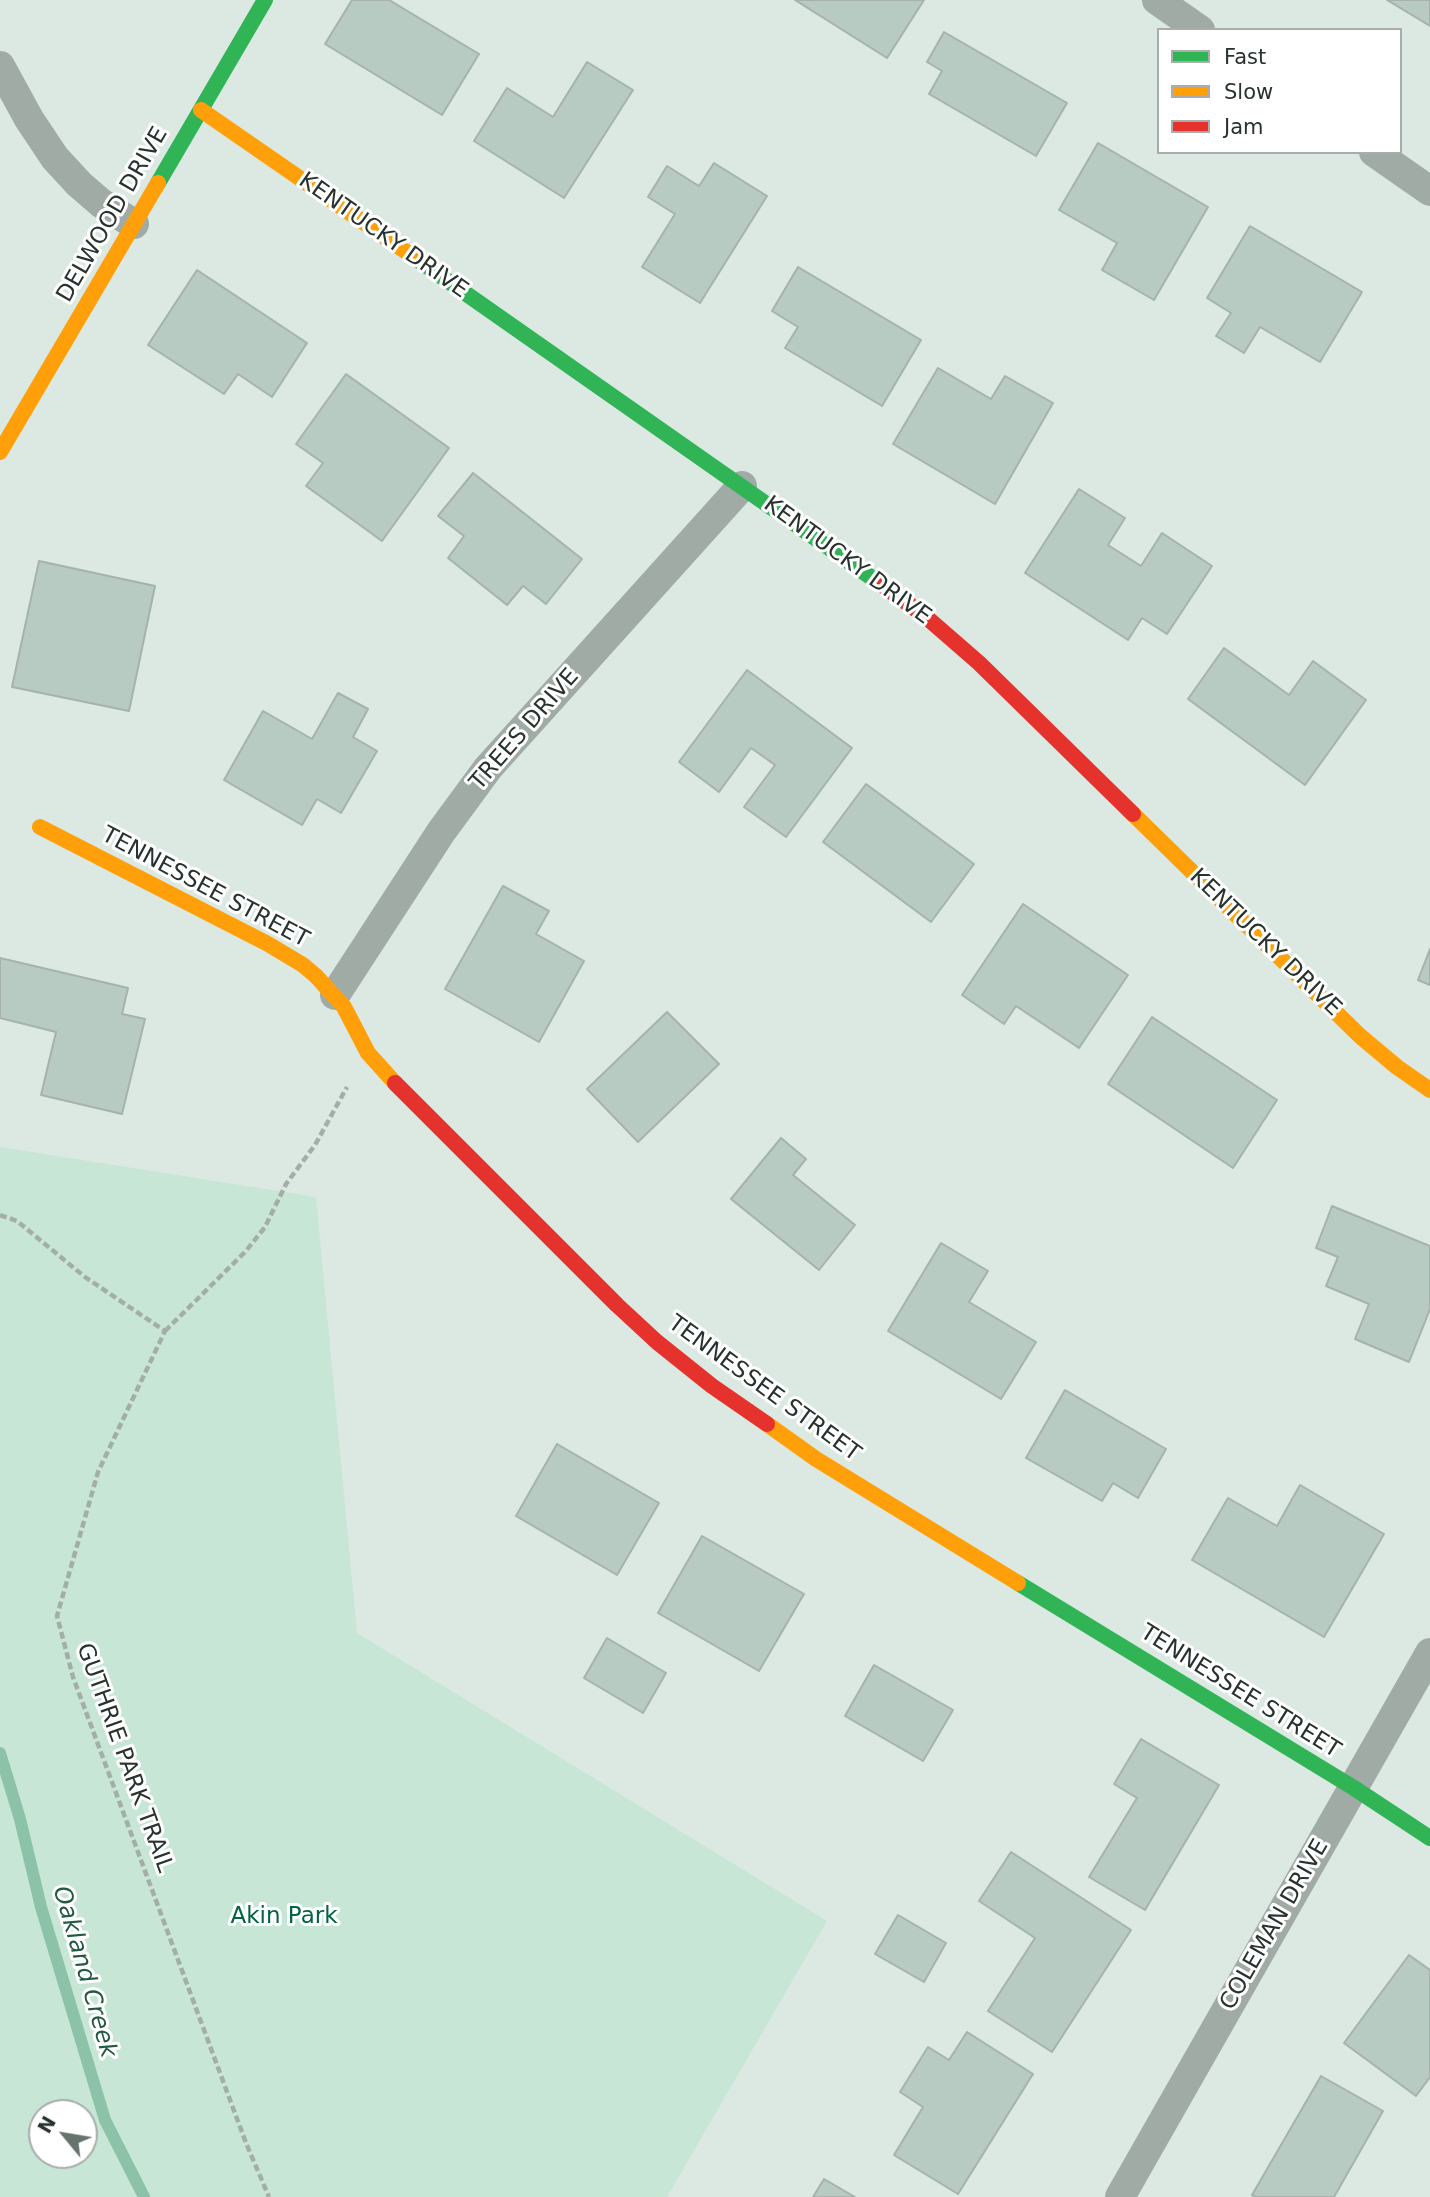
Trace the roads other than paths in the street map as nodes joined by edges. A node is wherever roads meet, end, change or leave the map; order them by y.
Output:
1 (265, 0) edge
2 (1157, 0) edge
3 (1197, 28) edge
4 (0, 66) edge
5 (201, 110) junction
6 (1377, 154) edge
7 (1430, 191) edge
8 (134, 223) junction
9 (0, 452) edge
10 (742, 486) junction
11 (40, 827) dead end
12 (335, 995) junction
13 (1430, 1090) edge
14 (1430, 1653) edge
15 (1354, 1788) junction
16 (1430, 1838) edge
17 (1120, 2197) edge

1 - 5 street, DELWOOD DRIVE
2 - 3 street
4 - 8 street
5 - 8 street, DELWOOD DRIVE
5 - 10 street, KENTUCKY DRIVE
6 - 7 street
8 - 9 street, DELWOOD DRIVE
10 - 12 street, TREES DRIVE
10 - 13 street, KENTUCKY DRIVE
11 - 12 street, TENNESSEE STREET
12 - 15 street, TENNESSEE STREET
14 - 15 street, COLEMAN DRIVE
15 - 16 street, TENNESSEE STREET
15 - 17 street, COLEMAN DRIVE

